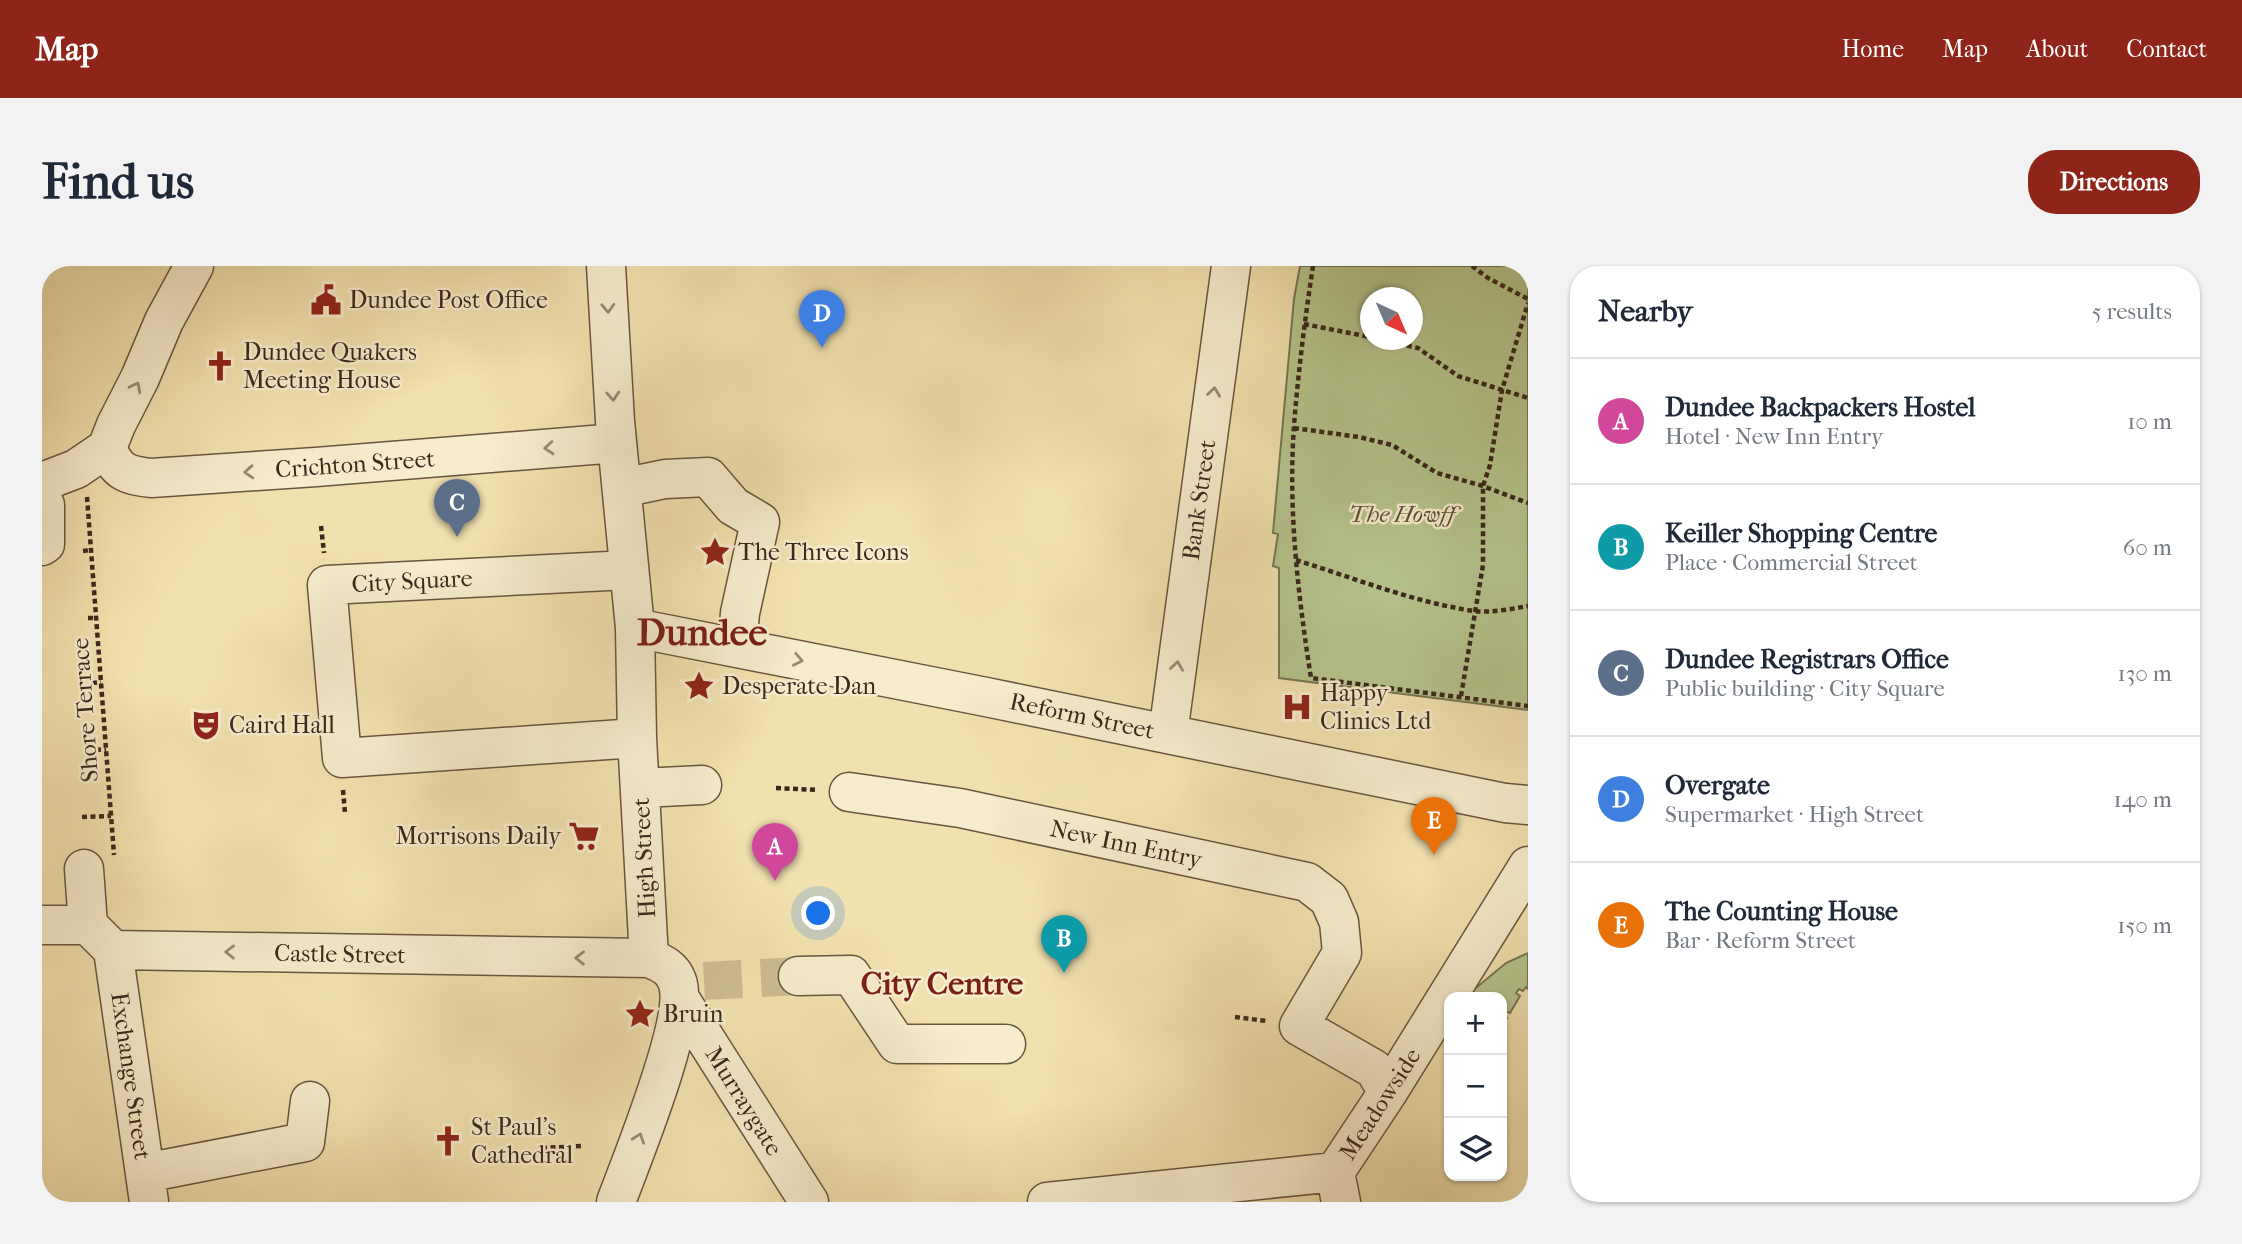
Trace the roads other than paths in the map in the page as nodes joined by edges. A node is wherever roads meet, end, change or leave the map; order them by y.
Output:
1 (194, 266) edge
2 (607, 266) edge
3 (1231, 266) edge
4 (617, 443) junction
5 (75, 466) edge
6 (622, 488) junction
7 (42, 499) edge
8 (42, 546) edge
9 (629, 570) junction
10 (635, 628) junction
11 (737, 648) junction
12 (1168, 734) junction
13 (637, 738) junction
14 (702, 785) dead end
15 (640, 788) junction
16 (849, 792) road end
17 (1528, 805) edge
18 (1528, 866) edge
19 (99, 867) road end
20 (42, 925) edge
21 (100, 937) junction
22 (798, 976) tunnel mouth
23 (677, 980) junction
24 (1006, 1044) dead end
25 (1388, 1092) junction
26 (310, 1101) dead end
27 (1338, 1187) edge
28 (147, 1188) edge
29 (1171, 1195) edge
30 (616, 1202) edge
31 (809, 1202) edge
32 (1047, 1202) edge

5 -> 1 street
2 -> 4 street, High Street
12 -> 3 street, Bank Street
4 -> 5 street, Crichton Street
4 - 6 street, High Street
6 - 9 street, High Street
6 - 11 street
7 - 8 street
9 - 10 street, High Street
9 - 13 street, City Square
10 - 11 street, Reform Street
10 - 13 street, High Street
11 -> 12 street, Reform Street
12 - 17 street, Reform Street
13 - 15 street, High Street
14 - 15 street
15 - 23 street, High Street
16 - 25 street, New Inn Entry
18 - 25 street, Meadowside
19 - 21 street, Exchange Street
20 - 21 street, Castle Street
23 -> 21 street, Castle Street
21 - 28 street, Exchange Street
22 - 24 street
30 -> 23 street, High Street
23 - 31 street, Murraygate
25 - 27 street, Meadowside
26 - 28 street
27 - 29 street
29 - 32 street

